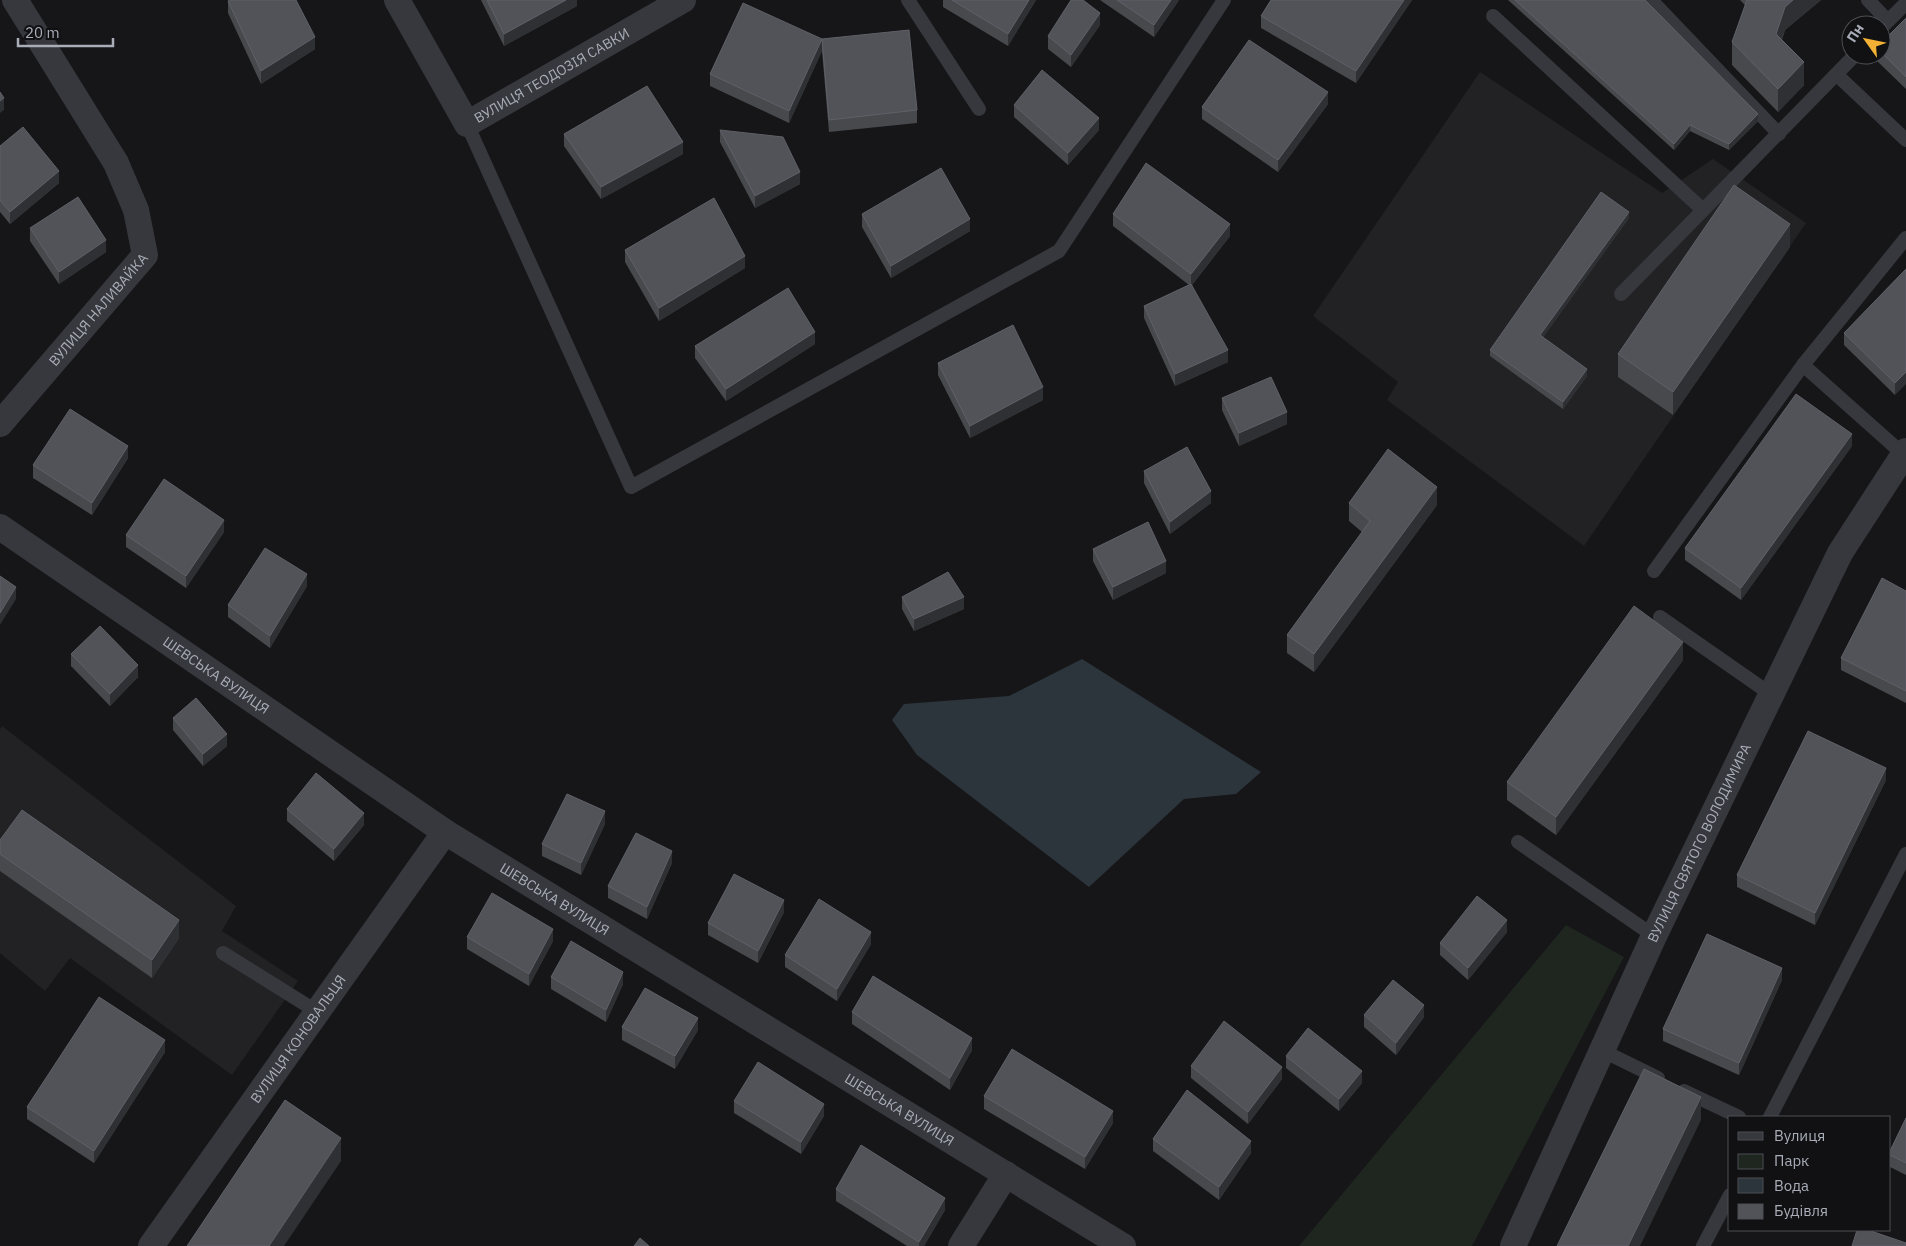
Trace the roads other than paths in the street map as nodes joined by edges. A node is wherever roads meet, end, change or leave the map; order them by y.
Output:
1 (15, 0) edge
2 (397, 0) edge
3 (683, 0) edge
4 (908, 0) edge
5 (1224, 0) edge
6 (1651, 0) edge
7 (1868, 0) edge
8 (1906, 3) edge
9 (1878, 15) edge
10 (1493, 16) dead end
11 (1891, 17) edge
12 (1846, 65) edge
13 (1836, 75) junction
14 (979, 109) dead end
15 (467, 124) junction
16 (1779, 134) junction
17 (1906, 140) edge
18 (1703, 210) junction
19 (1906, 238) edge
20 (1621, 294) dead end
21 (1803, 365) junction
22 (0, 424) edge
23 (1904, 452) edge
24 (0, 527) edge
25 (1654, 571) dead end
26 (1660, 617) dead end
27 (1772, 695) junction
28 (446, 832) junction
29 (1518, 842) dead end
30 (1906, 854) edge
31 (1654, 936) junction
32 (223, 953) dead end
33 (316, 1011) junction
34 (1601, 1050) junction
35 (1737, 1116) edge
36 (1771, 1116) edge
37 (1006, 1174) junction
38 (1728, 1199) edge
39 (151, 1246) edge
40 (961, 1246) edge
41 (1123, 1246) edge
42 (1513, 1246) edge
43 (1703, 1246) edge

1 - 22 street, ВУЛИЦЯ НАЛИВАЙКА
2 - 15 street, ВУЛИЦЯ ТЕОДОЗІЯ САВКИ
3 - 15 street, ВУЛИЦЯ ТЕОДОЗІЯ САВКИ
4 - 14 lane
5 - 15 lane
6 - 16 lane
7 - 9 lane
8 - 11 lane
10 - 18 lane
12 - 13 lane
13 - 16 lane
13 - 17 lane
16 - 18 lane
18 - 20 lane
19 - 21 lane
21 - 23 lane
21 - 25 lane
23 - 27 street, ВУЛИЦЯ СВЯТОГО ВОЛОДИМИРА
24 - 28 street, ШЕВСЬКА ВУЛИЦЯ
26 - 27 lane
27 - 31 street, ВУЛИЦЯ СВЯТОГО ВОЛОДИМИРА
28 - 33 street, ВУЛИЦЯ КОНОВАЛЬЦЯ
28 - 37 street, ШЕВСЬКА ВУЛИЦЯ
29 - 31 lane
30 - 36 lane
31 - 34 street, ВУЛИЦЯ СВЯТОГО ВОЛОДИМИРА
32 - 33 lane
33 - 39 street, ВУЛИЦЯ КОНОВАЛЬЦЯ
34 - 35 lane
34 - 42 street, ВУЛИЦЯ СВЯТОГО ВОЛОДИМИРА
37 - 40 street
37 - 41 street, ШЕВСЬКА ВУЛИЦЯ
38 - 43 lane

